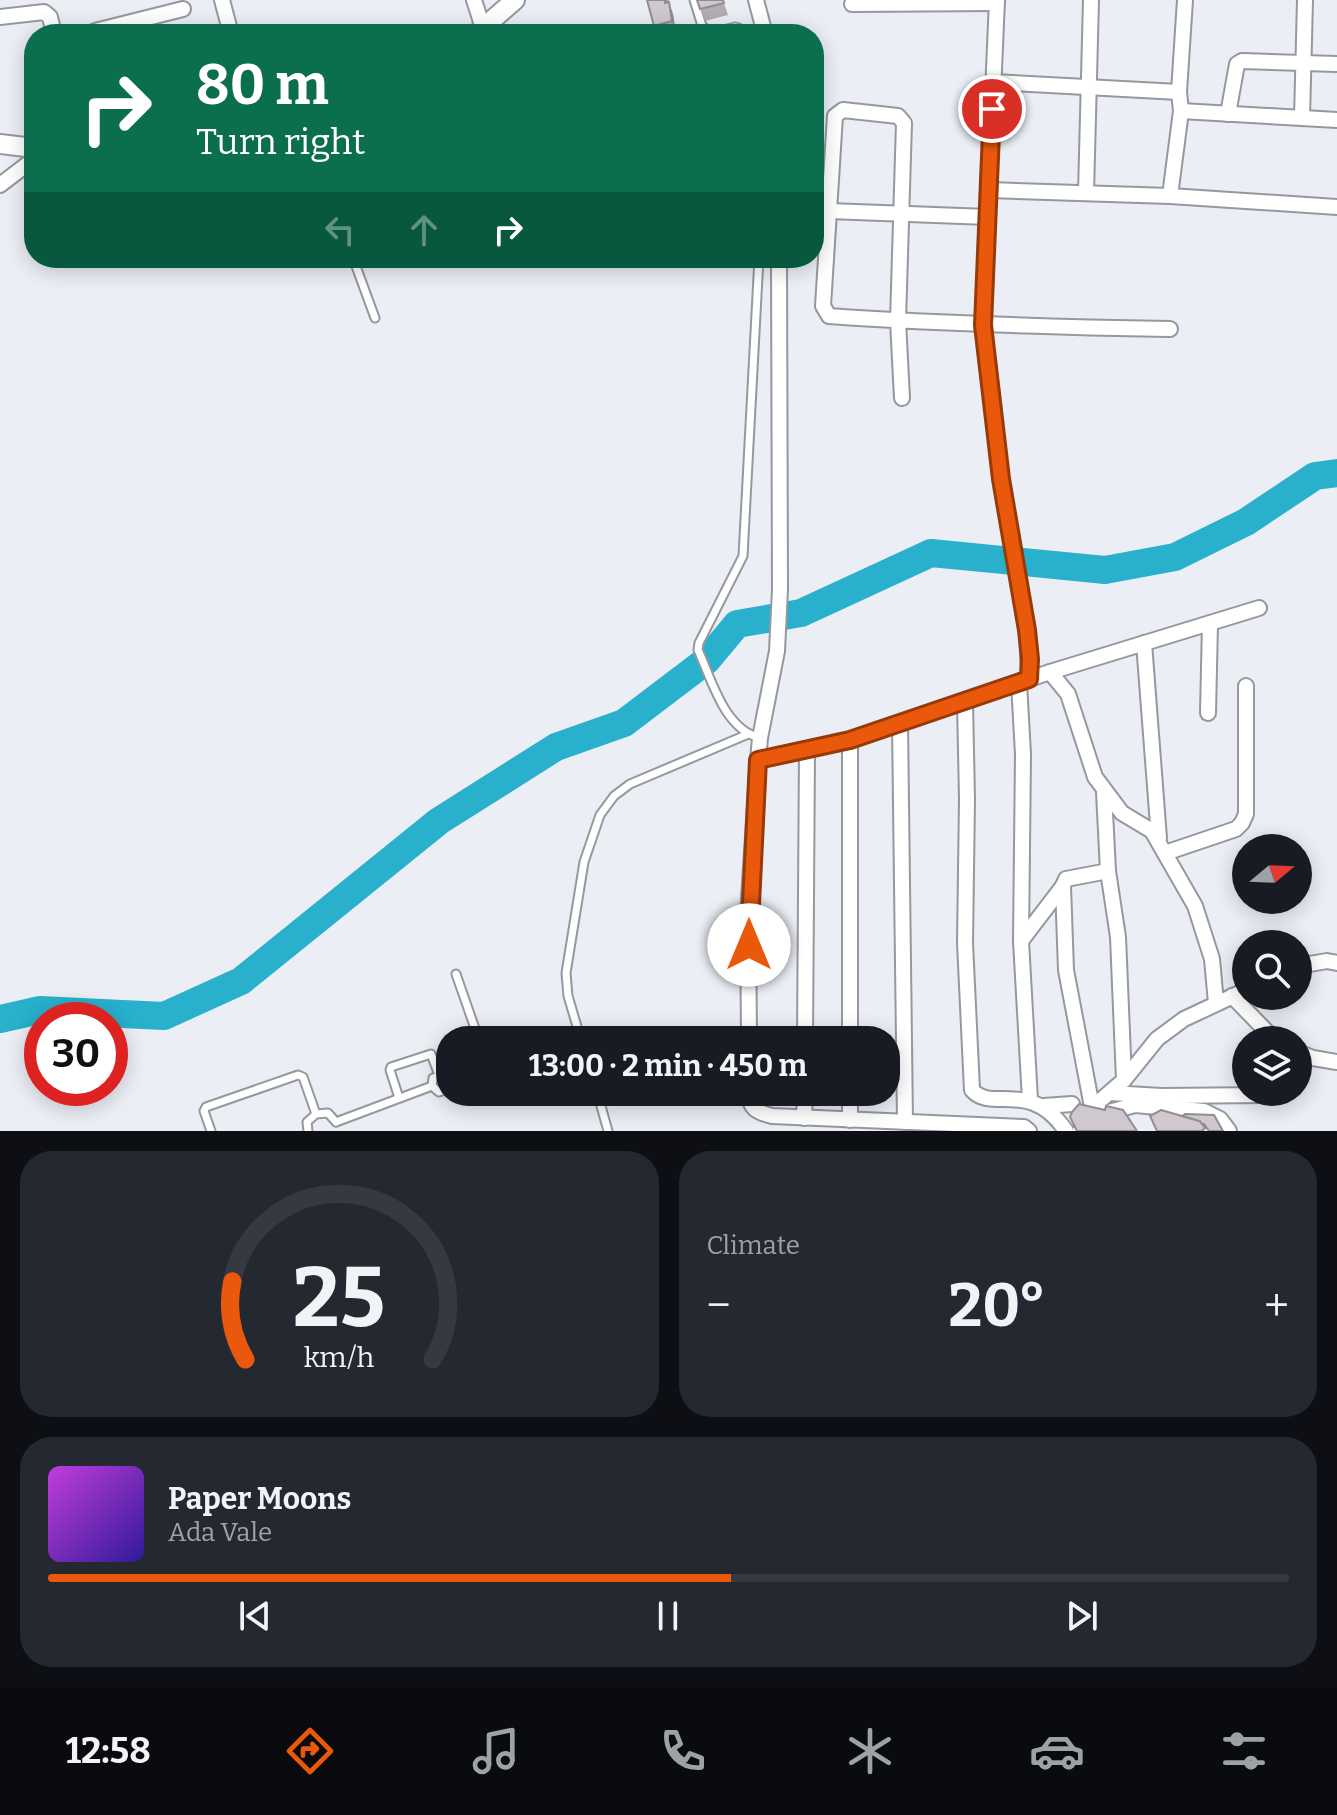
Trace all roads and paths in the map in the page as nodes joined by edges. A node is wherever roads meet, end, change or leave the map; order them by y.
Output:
1 (222, 0) edge
2 (474, 0) edge
3 (515, 0) edge
4 (694, 0) edge
5 (756, 0) edge
6 (1091, 0) edge
7 (1185, 0) edge
8 (1305, 0) edge
9 (997, 2) edge
10 (852, 4) dead end
11 (183, 9) dead end
12 (0, 17) edge
13 (52, 24) edge
14 (123, 24) edge
15 (228, 24) edge
16 (478, 24) edge
17 (487, 24) edge
18 (700, 24) edge
19 (762, 24) edge
20 (1303, 62) junction
21 (1337, 64) edge
22 (993, 82) junction
23 (1089, 85) junction
24 (1179, 92) junction
25 (1181, 111) junction
26 (1228, 114) junction
27 (1302, 118) junction
28 (1337, 120) edge
29 (0, 144) edge
30 (24, 147) edge
31 (24, 167) edge
32 (0, 185) edge
33 (989, 190) junction
34 (1086, 193) junction
35 (1170, 196) junction
36 (1337, 207) edge
37 (829, 211) junction
38 (903, 214) junction
39 (988, 217) junction
40 (357, 268) edge
41 (758, 268) edge
42 (779, 268) edge
43 (375, 318) dead end
44 (898, 321) junction
45 (983, 325) junction
46 (1170, 329) dead end
47 (902, 398) dead end
48 (1259, 608) dead end
49 (1210, 623) junction
50 (1144, 643) junction
51 (1050, 672) junction
52 (1024, 681) junction
53 (1246, 686) dead end
54 (965, 702) junction
55 (1208, 713) dead end
56 (900, 723) junction
57 (753, 737) junction
58 (850, 740) junction
59 (807, 751) junction
60 (758, 760) junction
61 (1104, 792) junction
62 (1162, 848) junction
63 (1108, 871) junction
64 (1063, 886) junction
65 (1021, 941) junction
66 (1337, 963) edge
67 (1312, 964) edge
68 (456, 974) dead end
69 (1232, 996) edge
70 (1216, 1003) junction
71 (1252, 1010) edge
72 (474, 1026) edge
73 (577, 1026) edge
74 (749, 1026) edge
75 (805, 1026) edge
76 (850, 1026) edge
77 (1264, 1026) edge
78 (1312, 1058) edge
79 (1337, 1062) edge
80 (436, 1067) edge
81 (436, 1076) edge
82 (1124, 1080) junction
83 (432, 1086) junction
84 (436, 1089) edge
85 (1110, 1093) junction
86 (1232, 1095) edge
87 (399, 1098) junction
88 (1030, 1100) junction
89 (1072, 1104) dead end
90 (601, 1106) edge
91 (752, 1106) edge
92 (804, 1106) edge
93 (850, 1106) edge
94 (1044, 1106) junction
95 (1092, 1107) junction
96 (316, 1114) junction
97 (804, 1118) junction
98 (850, 1120) junction
99 (336, 1122) junction
100 (905, 1122) junction
101 (1025, 1130) edge
102 (211, 1131) edge
103 (308, 1131) edge
104 (334, 1131) edge
105 (608, 1131) edge
106 (1066, 1131) edge
107 (1073, 1131) edge
108 (1080, 1131) edge
109 (1229, 1131) edge

1 - 15 street
2 - 16 street
3 - 17 street
4 - 18 lane
5 - 19 street
6 - 23 street
7 - 24 street
8 - 20 street
9 - 10 street
9 - 22 street
11 - 14 street
12 - 13 street
20 - 21 street
20 - 26 street
20 - 27 street
22 - 23 street
22 - 33 street
23 - 24 street
23 - 34 street
24 - 25 street
25 - 26 street
25 - 35 street
26 - 27 street
27 - 28 street
29 - 30 street
31 - 32 street
33 - 34 street
33 - 39 street
34 - 35 street
35 - 36 street
37 - 38 street
37 - 38 street
37 - 44 street
38 - 39 street
38 - 44 street
39 - 45 street
40 - 43 lane
41 - 57 lane
42 - 57 street
44 - 45 street
44 - 47 street
45 - 46 street
45 - 52 street
48 - 49 street
49 - 50 street
49 - 55 street
50 - 51 street
50 - 62 street
51 - 52 street
51 - 61 street
52 - 54 street
52 - 65 street
53 - 62 street
54 - 56 street
54 - 88 street
56 - 58 street
56 - 100 street
57 - 60 street
57 - 73 lane
58 - 59 street
58 - 76 street
59 - 60 street
59 - 75 street
60 - 74 street
61 - 62 street
61 - 63 street
62 - 70 street
63 - 64 street
63 - 82 street
64 - 65 street
64 - 95 street
65 - 88 street
66 - 67 street
68 - 72 lane
69 - 70 street
70 - 82 street
71 - 77 street
78 - 79 street
80 - 87 lane
81 - 83 lane
82 - 85 street
83 - 84 lane
83 - 87 lane
85 - 86 street
85 - 95 street
87 - 99 lane
88 - 94 street
89 - 94 street
90 - 105 lane
91 - 97 street
92 - 97 street
93 - 98 street
94 - 106 street
95 - 107 street
96 - 99 lane
96 - 102 lane
96 - 103 lane
97 - 98 street
98 - 100 street
99 - 104 lane
100 - 101 street
108 - 109 street

